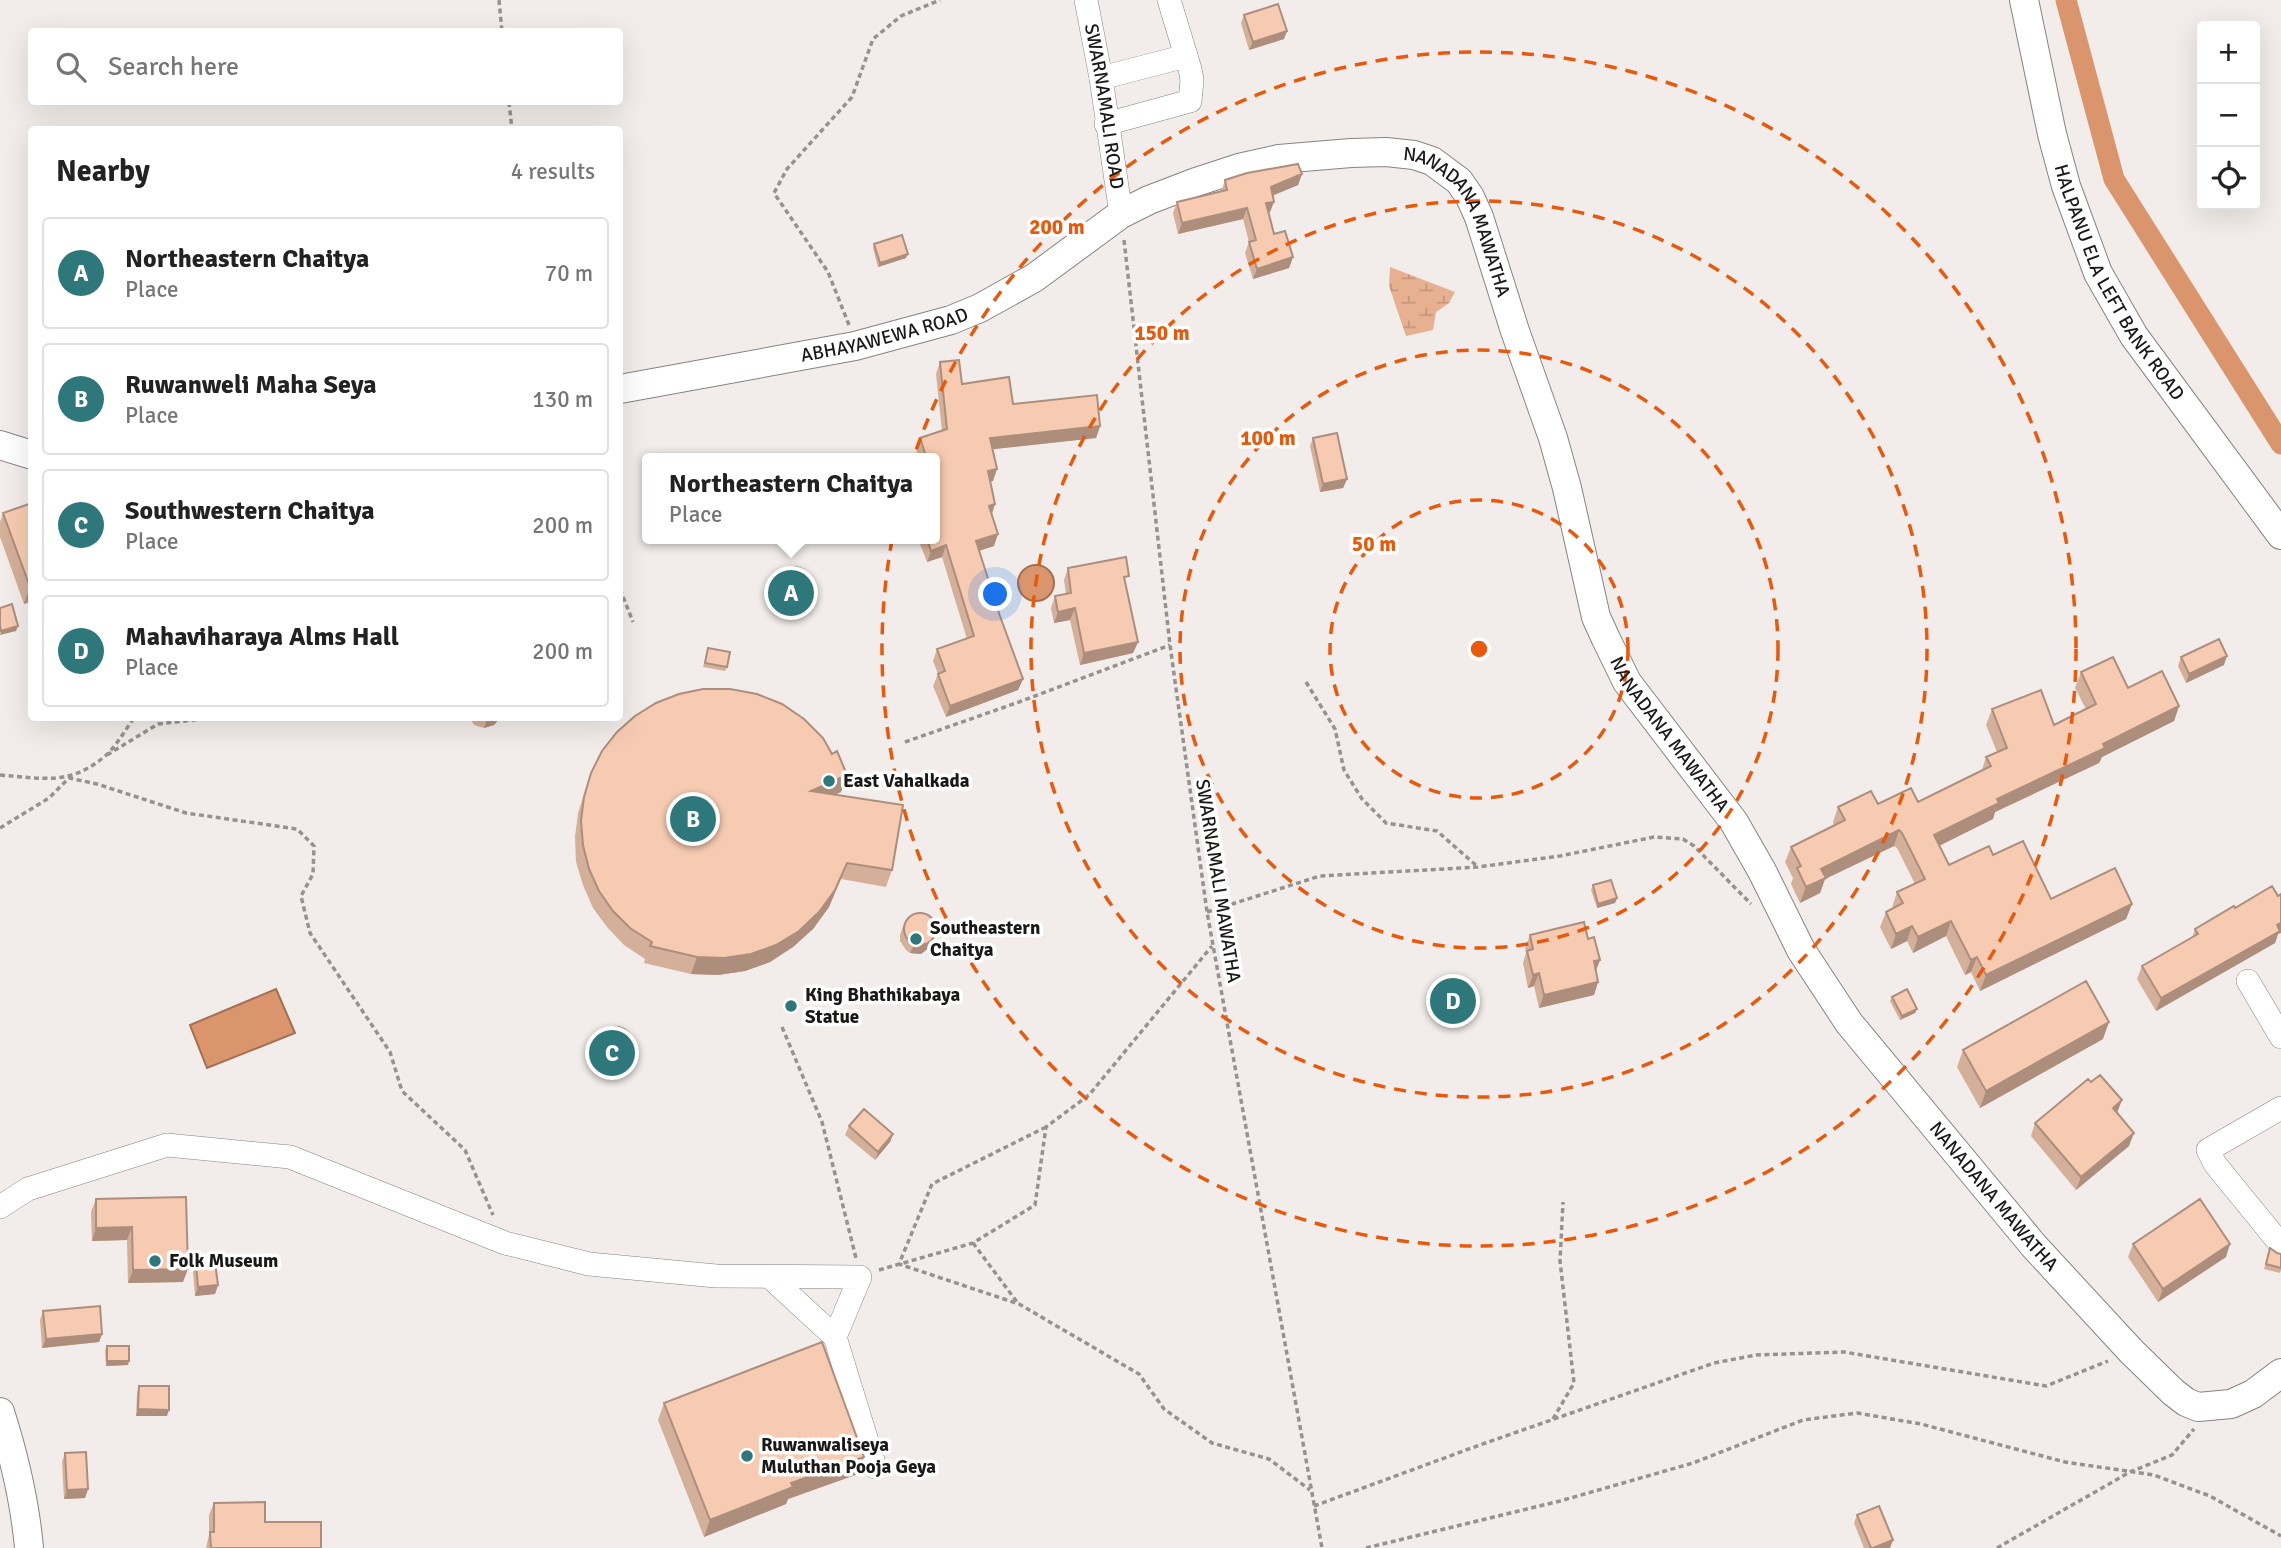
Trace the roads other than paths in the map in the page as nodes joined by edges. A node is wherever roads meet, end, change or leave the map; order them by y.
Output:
1 (1086, 0) edge
2 (1168, 0) edge
3 (2024, 0) edge
4 (1186, 56) junction
5 (1101, 78) junction
6 (1106, 124) junction
7 (1121, 214) junction
8 (623, 388) edge
9 (0, 445) edge
10 (28, 454) edge
11 (2281, 535) edge
12 (2248, 981) dead end
13 (2281, 1037) edge
14 (2281, 1108) edge
15 (0, 1207) edge
16 (2281, 1245) edge
17 (770, 1277) junction
18 (835, 1337) junction
19 (2281, 1373) edge
20 (0, 1412) edge
21 (875, 1467) dead end
22 (29, 1548) edge

1 - 5 street, SWARNAMALI ROAD
2 - 4 street
3 - 11 main road, HALPANU ELA LEFT BANK ROAD
4 - 5 street
4 - 6 street
5 - 6 street, SWARNAMALI ROAD
6 - 7 street, SWARNAMALI ROAD
7 - 8 main road, ABHAYAWEWA ROAD
7 - 19 main road, NANADANA MAWATHA
9 - 10 main road
12 - 13 street
14 - 16 street
15 - 17 street
17 - 18 street
17 - 18 street
18 - 21 street
20 - 22 main road

